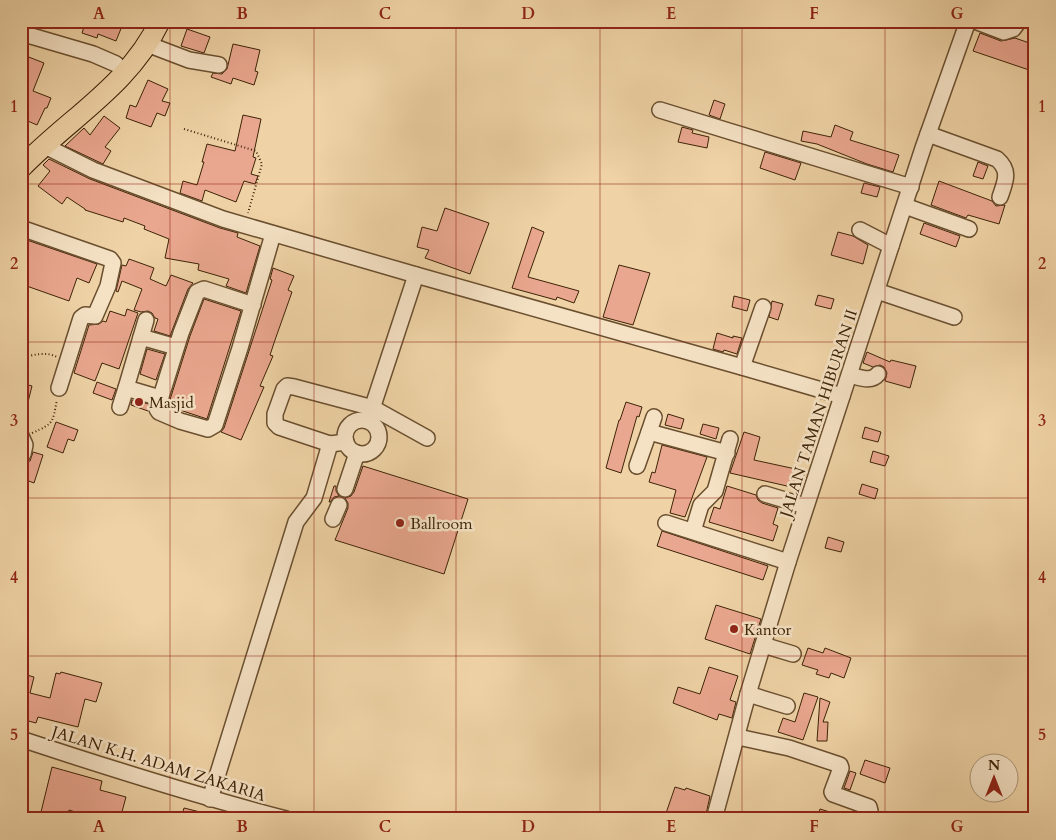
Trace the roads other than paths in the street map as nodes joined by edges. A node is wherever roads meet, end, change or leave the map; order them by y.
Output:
1 (146, 21) edge
2 (160, 21) edge
3 (968, 21) edge
4 (1020, 21) edge
5 (981, 24) edge
6 (21, 33) edge
7 (147, 44) junction
8 (116, 64) junction
9 (219, 65) dead end
10 (660, 110) dead end
11 (928, 134) junction
12 (45, 146) junction
13 (21, 150) edge
14 (21, 168) edge
15 (911, 187) junction
16 (1000, 197) dead end
17 (905, 206) junction
18 (21, 228) edge
19 (969, 229) dead end
20 (860, 230) dead end
21 (273, 234) junction
22 (891, 246) junction
23 (416, 276) junction
24 (876, 291) junction
25 (253, 305) junction
26 (763, 307) dead end
27 (954, 317) dead end
28 (146, 320) dead end
29 (141, 337) junction
30 (176, 347) junction
31 (742, 367) junction
32 (878, 374) dead end
33 (850, 375) junction
34 (59, 388) road end
35 (126, 388) junction
36 (842, 396) junction
37 (160, 398) junction
38 (120, 407) dead end
39 (371, 414) junction
40 (654, 417) dead end
41 (649, 432) junction
42 (22, 436) edge
43 (427, 438) dead end
44 (346, 442) junction
45 (330, 444) junction
46 (357, 453) junction
47 (23, 454) dead end
48 (637, 466) dead end
49 (345, 489) dead end
50 (764, 494) dead end
51 (339, 505) dead end
52 (805, 506) junction
53 (333, 519) dead end
54 (666, 522) dead end
55 (693, 530) junction
56 (788, 562) junction
57 (763, 645) junction
58 (793, 654) dead end
59 (748, 694) junction
60 (787, 706) dead end
61 (738, 737) junction
62 (21, 739) edge
63 (210, 799) junction
64 (286, 819) edge
65 (714, 819) edge
66 (867, 819) edge

1 - 8 main road
2 - 7 main road
3 - 11 street, JALAN TAMAN HIBURAN II
4 - 5 street
6 - 8 street
7 - 9 street
7 - 12 main road
8 - 13 main road
10 - 15 street
11 - 15 street, JALAN TAMAN HIBURAN II
11 - 16 street
12 - 14 main road
12 - 21 street
15 - 17 street, JALAN TAMAN HIBURAN II
17 - 19 street
17 - 22 street, JALAN TAMAN HIBURAN II
18 - 34 street
20 - 22 street
21 - 23 street
21 - 25 street
22 - 24 street, JALAN TAMAN HIBURAN II
23 - 31 street
23 - 39 street
24 - 27 street
24 - 33 street, JALAN TAMAN HIBURAN II
25 - 30 street
25 - 37 street
26 - 31 street
28 - 29 street
29 - 30 street
29 - 35 street
30 - 37 street
31 - 36 street
32 - 33 street
33 - 36 street, JALAN TAMAN HIBURAN II
35 - 37 street
35 - 38 street
36 - 52 street, JALAN TAMAN HIBURAN II
39 - 43 street
39 - 44 street
39 - 45 street
39 - 46 street
40 - 41 street
41 - 48 street
41 - 55 street
42 - 47 street
44 - 45 street
44 - 46 street
45 - 63 street
46 - 49 street
50 - 52 street
51 - 53 street
52 - 56 street, JALAN TAMAN HIBURAN II
54 - 55 street
55 - 56 street
56 - 57 street, JALAN TAMAN HIBURAN II
57 - 58 street
57 - 59 street, JALAN TAMAN HIBURAN II
59 - 60 street
59 - 61 street, JALAN TAMAN HIBURAN II
61 - 65 street, JALAN TAMAN HIBURAN II
61 - 66 street
62 - 63 street, JALAN K.H. ADAM ZAKARIA
63 - 64 street, JALAN K.H. ADAM ZAKARIA

